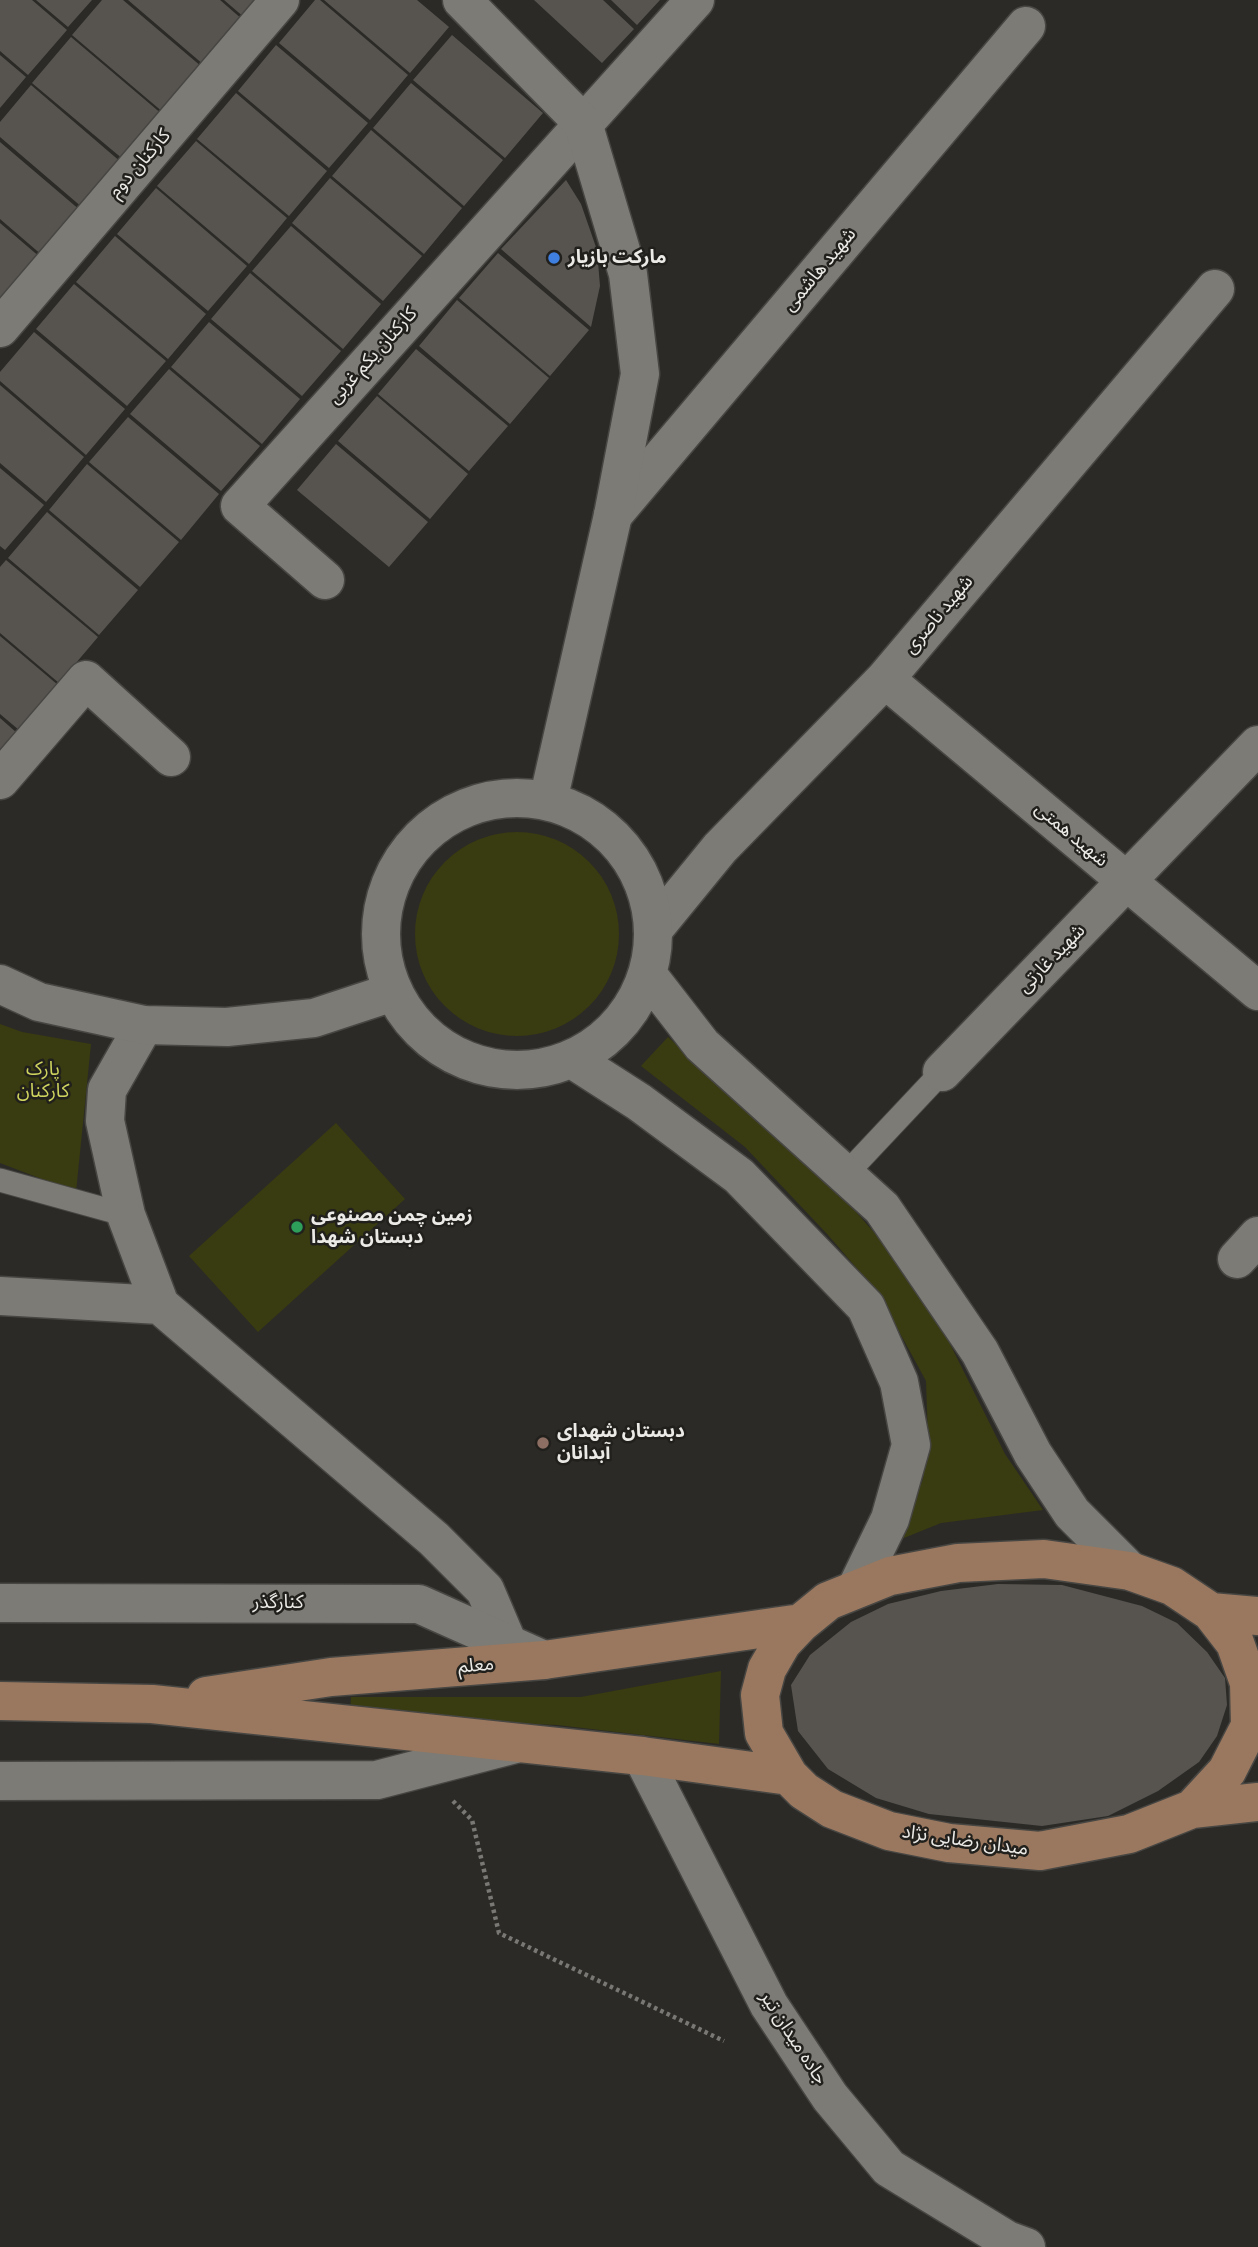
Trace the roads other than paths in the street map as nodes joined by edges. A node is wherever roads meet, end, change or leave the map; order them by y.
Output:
1 (280, 0) edge
2 (462, 0) edge
3 (695, 0) edge
4 (1026, 26) dead end
5 (583, 123) junction
6 (1215, 289) dead end
7 (0, 328) edge
8 (613, 515) junction
9 (325, 580) dead end
10 (885, 679) junction
11 (1258, 745) edge
12 (172, 757) dead end
13 (0, 780) edge
14 (548, 802) junction
15 (1126, 881) junction
16 (653, 930) junction
17 (647, 974) junction
18 (0, 984) edge
19 (1258, 991) edge
20 (393, 992) junction
21 (144, 1025) junction
22 (572, 1059) junction
23 (942, 1072) joint
24 (847, 1173) junction
25 (0, 1180) edge
26 (126, 1215) junction
27 (0, 1296) edge
28 (160, 1306) junction
29 (1130, 1570) junction
30 (856, 1589) junction
31 (0, 1603) edge
32 (1211, 1612) junction
33 (1258, 1616) edge
34 (801, 1623) junction
35 (508, 1644) junction
36 (544, 1660) junction
37 (0, 1701) edge
38 (152, 1704) junction
39 (516, 1744) junction
40 (642, 1756) junction
41 (789, 1776) junction
42 (0, 1781) edge
43 (1258, 1801) edge
44 (1192, 1809) junction
45 (1026, 2247) edge

1 - 7 street, کارکنان دوم
2 - 5 street
3 - 5 street
4 - 8 street, شهید هاشمی
5 - 8 street
5 - 9 street, کارکنان یکم غربی
6 - 10 street, شهید ناصری
8 - 14 street
10 - 15 street, شهید همتی
10 - 16 street, شهید ناصری
11 - 15 street, شهید غارتی
12 - 13 street
14 - 16 street
14 - 20 street
15 - 19 street, شهید همتی
15 - 23 street, شهید غارتی
16 - 17 street
17 - 22 street
17 - 24 street
18 - 21 street
20 - 21 street
20 - 22 street
21 - 26 street
22 - 30 street
23 - 24 lane, شهید غارتی
24 - 29 street
25 - 26 lane
26 - 28 street
27 - 28 street
28 - 35 street
29 - 30 main road, میدان رضایی نژاد
29 - 32 main road, میدان رضایی نژاد
30 - 34 main road, میدان رضایی نژاد
31 - 35 street, کنارگذر
32 - 33 main road
32 - 44 main road, میدان رضایی نژاد
34 - 36 main road, معلم
34 - 41 main road, میدان رضایی نژاد
35 - 36 street, کنارگذر
36 - 38 main road, معلم
37 - 38 main road, معلم
38 - 39 main road, معلم
39 - 40 main road, معلم
39 - 42 street
40 - 41 main road, معلم
40 - 45 street, جاده میدان تیر
41 - 44 main road, میدان رضایی نژاد
43 - 44 main road

